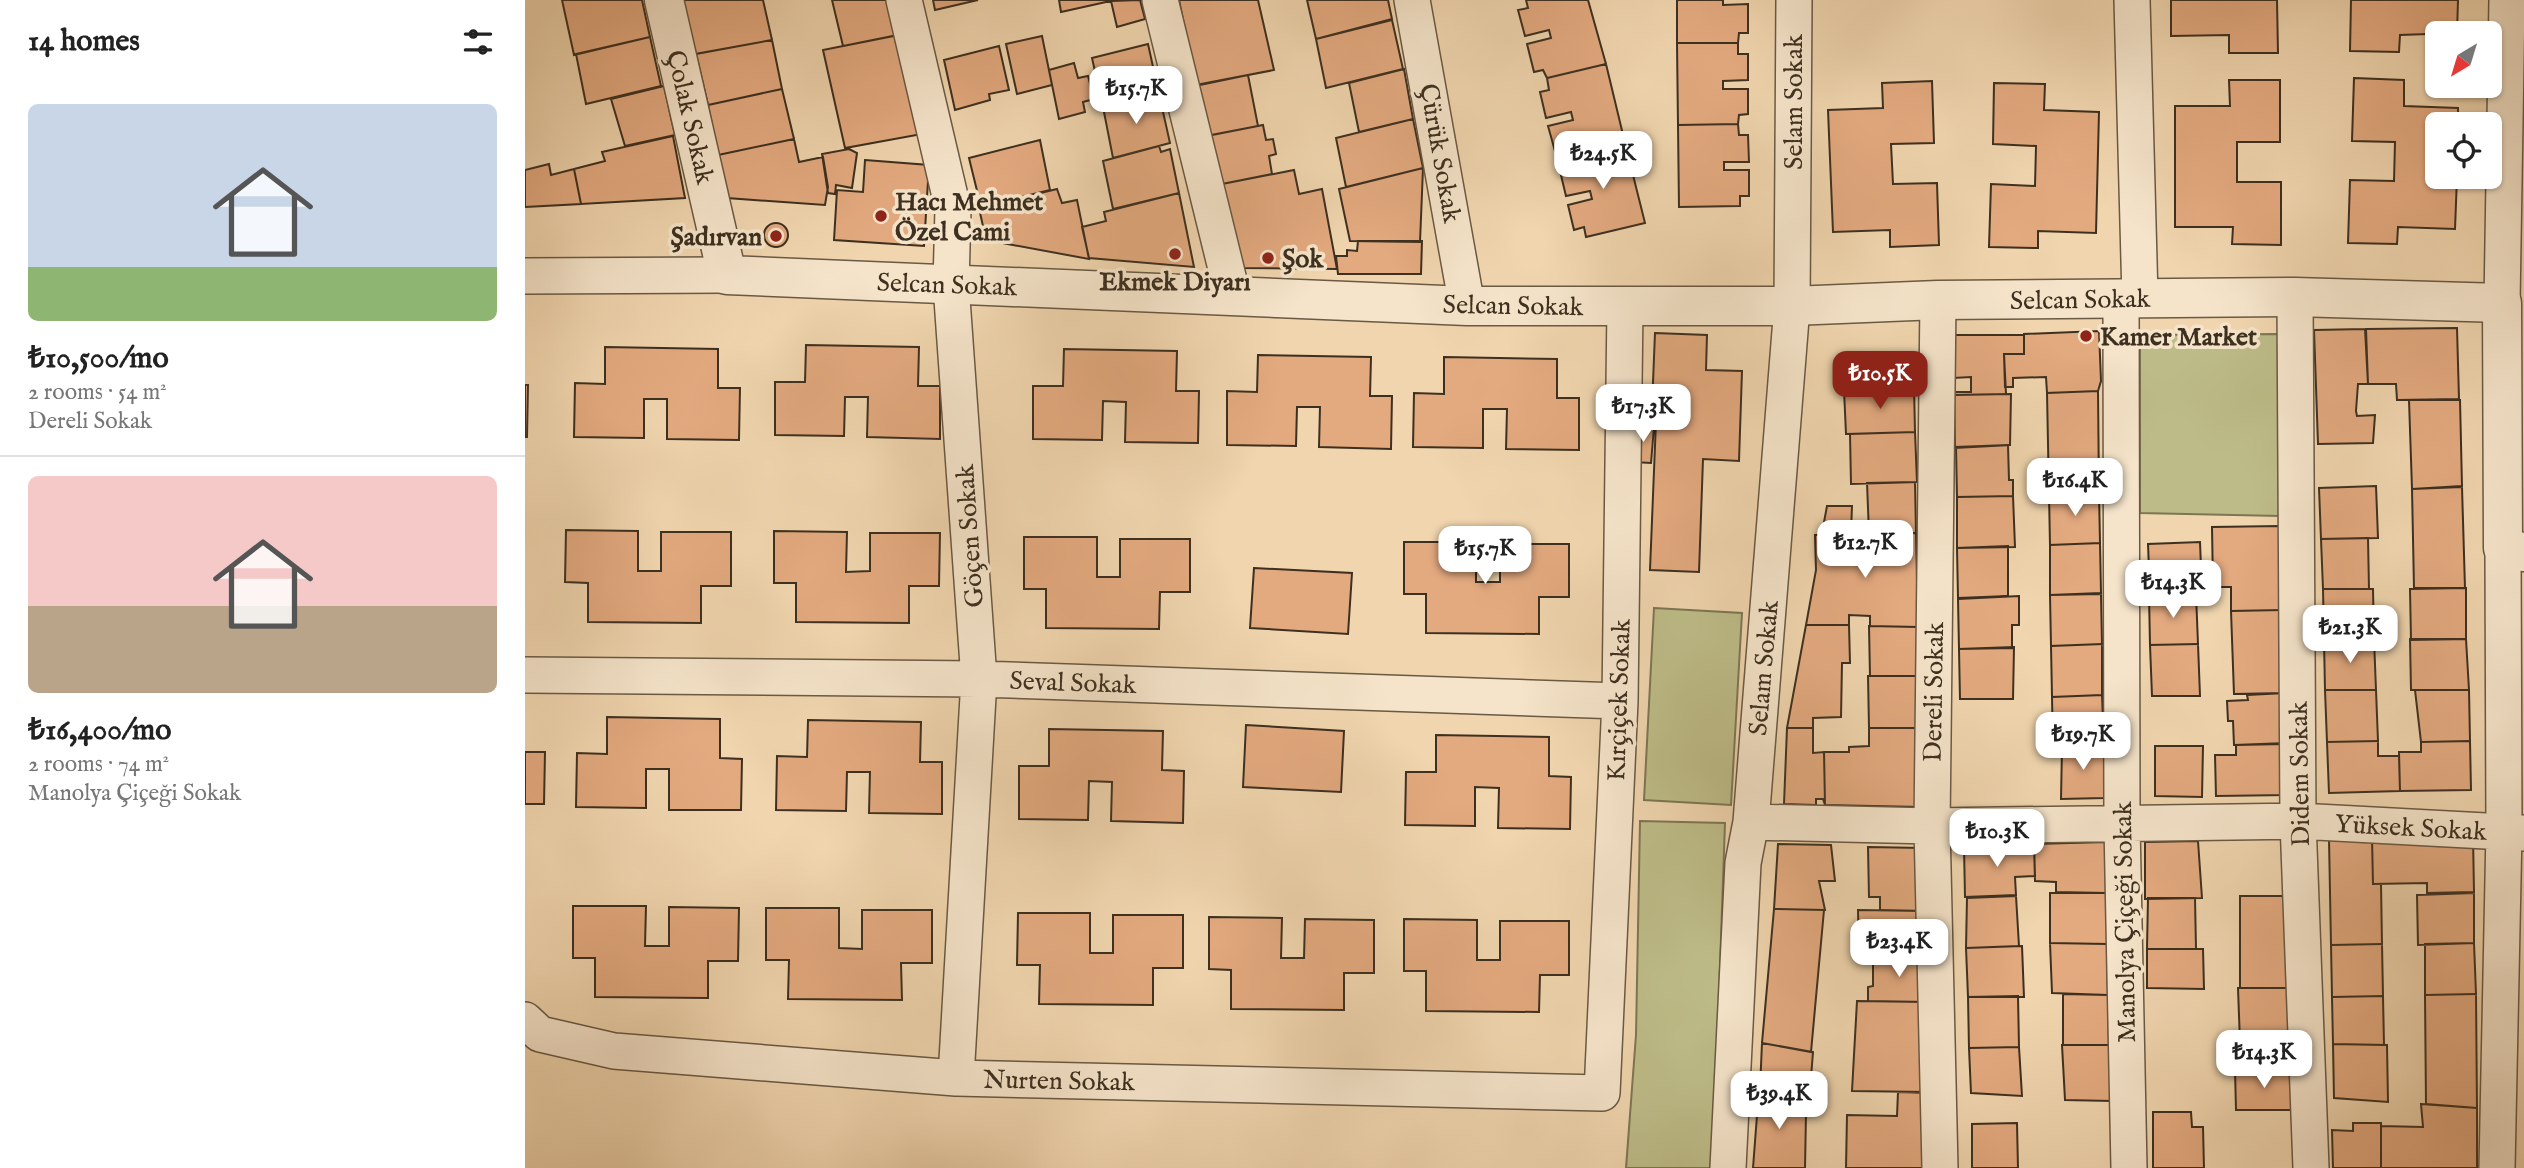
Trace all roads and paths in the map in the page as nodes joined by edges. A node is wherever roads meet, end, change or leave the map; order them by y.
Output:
1 (664, 0) edge
2 (904, 0) edge
3 (1160, 0) edge
4 (1412, 0) edge
5 (1794, 0) edge
6 (2132, 0) edge
7 (2507, 0) edge
8 (727, 275) junction
9 (525, 276) edge
10 (951, 285) junction
11 (1233, 297) junction
12 (2295, 297) junction
13 (2131, 298) junction
14 (1938, 300) junction
15 (2502, 303) junction
16 (1467, 306) junction
17 (1792, 306) junction
18 (1625, 307) junction
19 (2513, 550) edge
20 (525, 675) edge
21 (979, 678) junction
22 (1620, 701) junction
23 (2298, 821) junction
24 (1751, 822) junction
25 (2122, 825) junction
26 (1932, 826) junction
27 (2514, 832) edge
28 (525, 1020) edge
29 (956, 1078) junction
30 (1602, 1093) joint
31 (1728, 1168) edge
32 (1940, 1168) edge
33 (2129, 1168) edge
34 (2311, 1168) edge
35 (2497, 1168) edge

1 - 8 street, Çolak Sokak
2 - 10 street, Göçen Sokak
3 - 11 street
4 - 16 street, Çürük Sokak
5 - 17 street, Selam Sokak
6 - 13 street, Manolya Çiçeği Sokak
7 - 15 street
8 - 9 street, Selcan Sokak
8 - 10 street, Selcan Sokak
10 - 11 street, Selcan Sokak
10 - 21 street, Göçen Sokak
11 - 16 street, Selcan Sokak
12 - 13 street, Selcan Sokak
12 - 15 street, Selcan Sokak
12 - 23 street, Didem Sokak
13 - 14 street, Selcan Sokak
13 - 25 street, Manolya Çiçeği Sokak
14 - 17 street, Selcan Sokak
14 - 26 street, Dereli Sokak
15 - 19 street
16 - 18 street, Selcan Sokak
17 - 18 street, Selcan Sokak
17 - 24 street, Selam Sokak
18 - 22 street, Kırçiçek Sokak
19 - 27 street
20 - 21 street, Seval Sokak
21 - 22 street, Seval Sokak
21 - 29 street, Göçen Sokak
22 - 30 street, Kırçiçek Sokak
23 - 25 street, Yüksek Sokak
23 - 27 street, Yüksek Sokak
23 - 34 street, Didem Sokak
24 - 26 street, Yüksek Sokak
24 - 31 street, Selam Sokak
25 - 26 street, Yüksek Sokak
25 - 33 street, Manolya Çiçeği Sokak
26 - 32 street, Dereli Sokak
27 - 35 street
28 - 29 street, Nurten Sokak
29 - 30 street, Nurten Sokak

